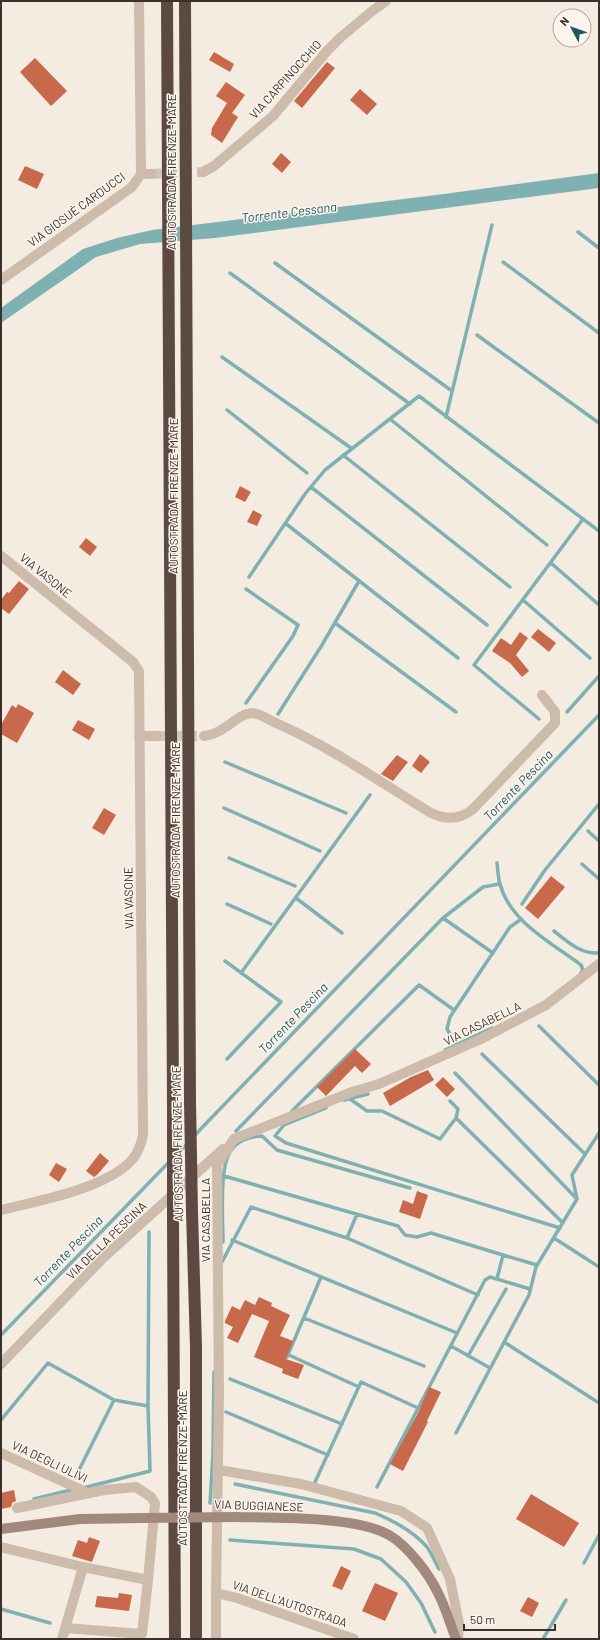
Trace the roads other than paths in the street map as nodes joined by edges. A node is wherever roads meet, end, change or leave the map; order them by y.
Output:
1 (139, 1) edge
2 (167, 1) edge
3 (185, 1) edge
4 (386, 1) edge
5 (203, 172) tunnel mouth
6 (141, 174) junction
7 (152, 174) tunnel mouth
8 (1, 280) edge
9 (1, 556) edge
10 (542, 695) dead end
11 (139, 736) junction
12 (157, 736) tunnel mouth
13 (204, 736) tunnel mouth
14 (599, 964) edge
15 (234, 1139) junction
16 (1, 1210) edge
17 (1, 1364) edge
18 (1, 1453) edge
19 (219, 1470) junction
20 (88, 1493) junction
21 (17, 1508) dead end
22 (1, 1528) edge
23 (1, 1547) edge
24 (83, 1567) junction
25 (148, 1580) junction
26 (216, 1592) junction
27 (65, 1628) junction
28 (62, 1639) edge
29 (175, 1639) edge
30 (196, 1639) edge
31 (216, 1639) edge
32 (354, 1639) edge
33 (457, 1639) edge

1 - 6 street, VIA GIOSUÈ CARDUCCI
2 - 29 highway, AUTOSTRADA FIRENZE-MARE, bridge
3 - 30 highway, AUTOSTRADA FIRENZE-MARE, bridge
4 - 5 street, VIA CARPINOCCHIO
6 - 7 street
6 - 8 street, VIA GIOSUÈ CARDUCCI
9 - 11 street, VIA VASONE
10 - 13 street
11 - 12 street
11 - 16 street, VIA VASONE
14 - 15 street, VIA CASABELLA
15 - 17 street, VIA DELLA PESCINA
15 - 19 street, VIA CASABELLA
18 - 20 street, VIA DEGLI ULIVI
19 - 26 street, VIA CASABELLA
19 - 33 street, VIA BUGGIANESE
20 - 21 street, VIA DEGLI ULIVI
20 - 25 street, VIA DEGLI ULIVI
22 - 33 main road, VIA BUGGIANESE, bridge
23 - 24 street
24 - 25 street
24 - 27 street
25 - 27 street, VIA DEGLI ULIVI
26 - 31 street, VIA DELL'AUTOSTRADA
26 - 32 street, VIA DELL'AUTOSTRADA
27 - 28 street

